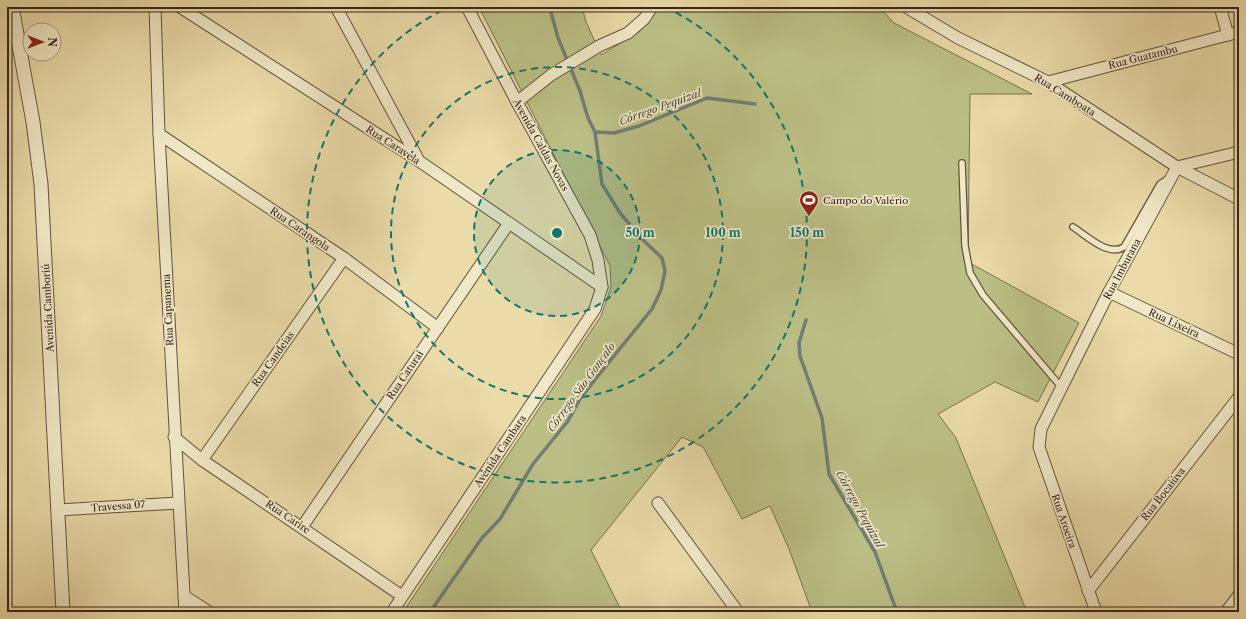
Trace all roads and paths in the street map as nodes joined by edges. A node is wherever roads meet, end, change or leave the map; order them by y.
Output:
1 (12, 7) edge
2 (155, 7) edge
3 (180, 7) edge
4 (336, 7) edge
5 (467, 7) edge
6 (652, 7) edge
7 (906, 7) edge
8 (1220, 7) edge
9 (1239, 32) edge
10 (1228, 35) junction
11 (1048, 82) junction
12 (517, 102) junction
13 (159, 134) junction
14 (1239, 152) edge
15 (420, 161) junction
16 (962, 163) dead end
17 (1177, 167) junction
18 (1171, 178) junction
19 (1239, 198) edge
20 (509, 223) junction
21 (1073, 227) dead end
22 (344, 258) junction
23 (602, 287) junction
24 (1109, 292) junction
25 (438, 328) junction
26 (1239, 354) edge
27 (1062, 388) junction
28 (1239, 396) edge
29 (1041, 429) joint
30 (174, 438) junction
31 (202, 460) junction
32 (178, 503) junction
33 (658, 503) dead end
34 (58, 510) junction
35 (302, 527) junction
36 (1088, 591) junction
37 (1239, 595) edge
38 (184, 596) junction
39 (402, 596) junction
40 (63, 612) edge
41 (185, 612) edge
42 (209, 612) edge
43 (392, 612) edge
44 (738, 612) edge
45 (1096, 612) edge
46 (1226, 612) edge

1 - 34 street, Avenida Camboriú
2 - 13 street, Rua Capanema
3 - 15 street, Rua Caravela
4 - 15 street
5 - 12 street, Avenida Caldas Novas
6 - 12 street
7 - 11 street, Rua Camboata
8 - 10 street
9 - 10 street, Rua Guatambu
10 - 11 street, Rua Guatambu
11 - 17 street, Rua Camboata
12 - 23 street, Avenida Caldas Novas
13 - 22 street, Rua Carangola
13 - 30 street, Rua Capanema
14 - 17 street
15 - 20 street, Rua Caravela
16 - 27 lane
17 - 18 street, Rua Imburana
17 - 19 street, Rua Camboata
18 - 21 lane
18 - 24 street, Rua Imburana
20 - 23 street, Rua Caravela
20 - 25 street, Rua Caturai
22 - 25 street, Rua Carangola
22 - 31 street, Rua Candeias
23 - 39 street, Avenida Cambara
24 - 26 street, Rua Lixeira
24 - 27 street, Rua Imburana
25 - 35 street, Rua Caturai
27 - 29 street, Rua Imburana
28 - 36 street, Rua Bocaiúva
29 - 36 street, Rua Aroeira
30 - 31 street, Rua Carire
30 - 32 street, Rua Capanema
31 - 35 street, Rua Carire
32 - 34 street, Travessa 07
32 - 38 street, Rua Capanema
33 - 44 street
34 - 40 street, Avenida Camboriú
35 - 39 street, Rua Carire
36 - 45 street, Rua Aroeira
37 - 46 street
38 - 41 street, Rua Capanema
38 - 42 street
39 - 43 street, Avenida Cambara

